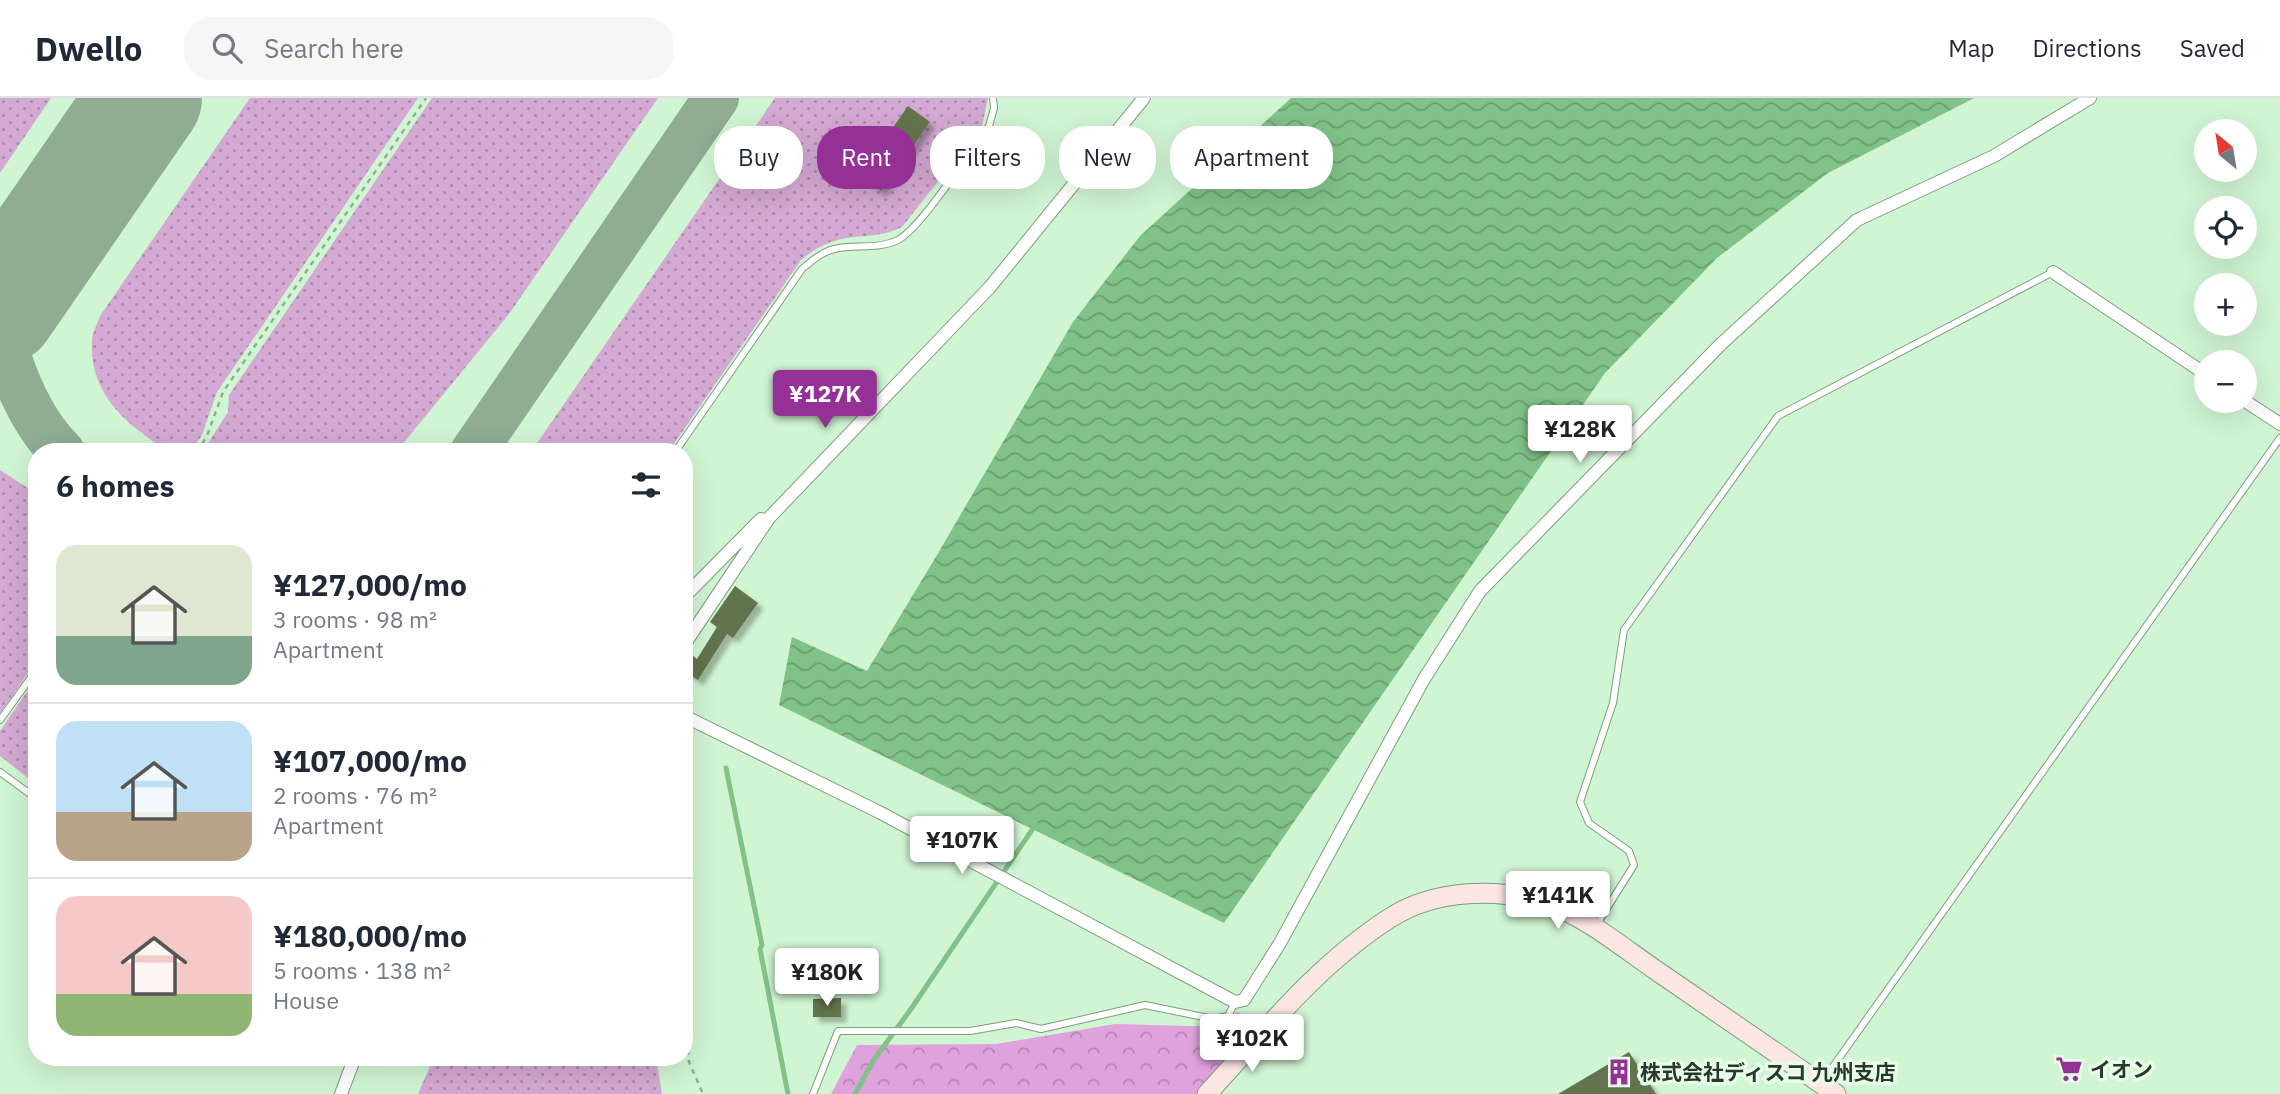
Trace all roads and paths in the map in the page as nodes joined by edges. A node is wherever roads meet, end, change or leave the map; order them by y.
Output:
1 (426, 98) edge
2 (993, 98) edge
3 (1144, 98) edge
4 (2090, 98) edge
5 (2053, 272) joint
6 (990, 287) junction
7 (2194, 366) edge
8 (2257, 409) edge
9 (2280, 424) edge
10 (2280, 438) edge
11 (202, 443) edge
12 (681, 443) edge
13 (693, 588) edge
14 (693, 632) edge
15 (28, 681) edge
16 (0, 720) edge
17 (693, 720) edge
18 (0, 772) edge
19 (28, 792) edge
20 (1594, 928) junction
21 (1235, 1002) junction
22 (352, 1066) edge
23 (691, 1066) edge
24 (1829, 1089) edge
25 (341, 1094) edge
26 (703, 1094) edge
27 (813, 1094) edge
28 (1207, 1094) edge

1 - 11 path
2 - 12 lane
3 - 6 street
4 - 21 street
5 - 7 street
5 - 20 lane
6 - 13 street
6 - 14 street
8 - 9 street
10 - 24 lane
15 - 16 lane
17 - 21 street
18 - 19 lane
20 - 24 street
20 - 28 street
21 - 27 lane
22 - 25 street
23 - 26 path

